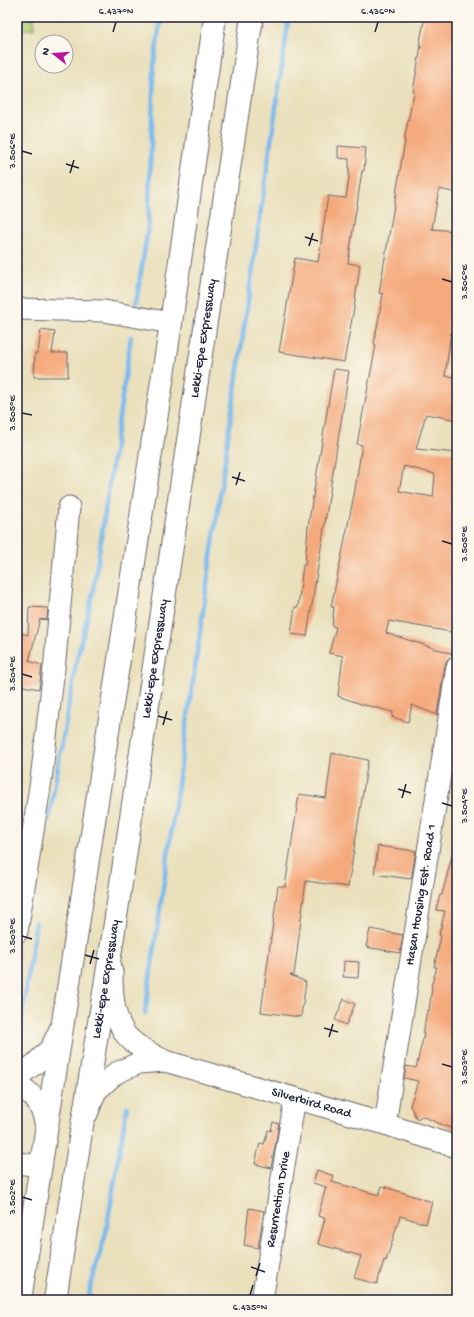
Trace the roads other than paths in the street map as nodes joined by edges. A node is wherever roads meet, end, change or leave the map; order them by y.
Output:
1 (215, 17) edge
2 (241, 17) edge
3 (252, 17) edge
4 (238, 113) junction
5 (17, 309) edge
6 (171, 323) junction
7 (69, 507) dead end
8 (457, 667) edge
9 (24, 845) edge
10 (17, 932) edge
11 (112, 943) junction
12 (62, 1025) junction
13 (165, 1062) junction
14 (17, 1078) edge
15 (17, 1084) edge
16 (295, 1098) junction
17 (385, 1124) junction
18 (82, 1126) junction
19 (46, 1127) junction
20 (457, 1147) edge
21 (17, 1163) edge
22 (40, 1166) junction
23 (20, 1300) edge
24 (55, 1300) edge
25 (262, 1300) edge

1 - 6 highway
2 - 4 highway
3 - 4 highway, Lekki-Epe Expressway
4 - 11 highway, Lekki-Epe Expressway
5 - 6 street
6 - 12 highway
7 - 9 street
8 - 17 street, Hasan Housing Est. Road 1
9 - 10 street
11 - 13 street
11 - 18 highway, Lekki-Epe Expressway
12 - 14 street
12 - 19 highway
13 - 16 street, Silverbird Road
13 - 18 street
15 - 19 street
16 - 17 street, Silverbird Road
16 - 25 street, Resurrection Drive
17 - 20 street, Silverbird Road
18 - 24 highway, Lekki-Epe Expressway
19 - 22 highway
21 - 22 street
22 - 23 highway

